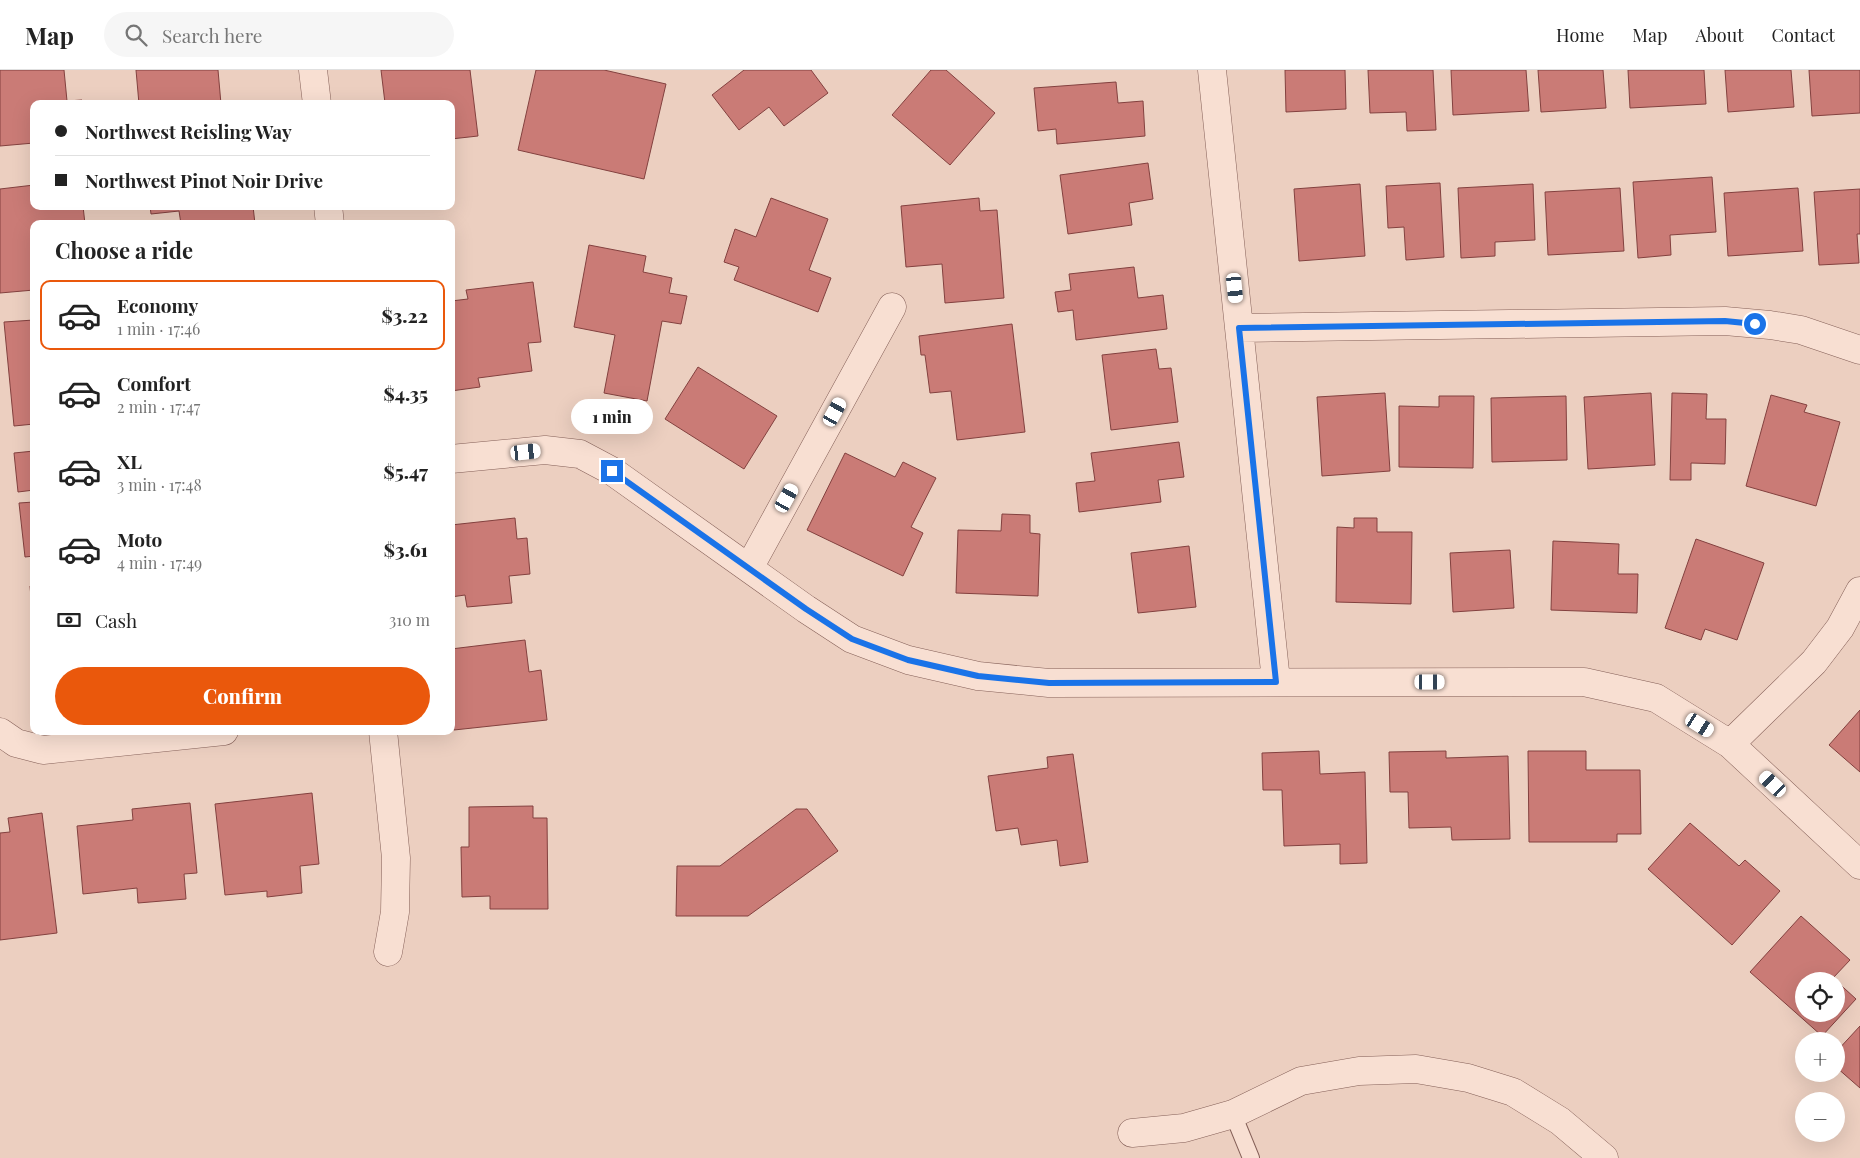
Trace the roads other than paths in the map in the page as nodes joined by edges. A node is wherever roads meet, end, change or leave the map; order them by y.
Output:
1 (313, 70) edge
2 (1212, 70) edge
3 (317, 100) edge
4 (892, 307) dead end
5 (1239, 328) junction
6 (1860, 350) edge
7 (455, 459) edge
8 (749, 568) junction
9 (1860, 591) edge
10 (1276, 682) junction
11 (0, 732) edge
12 (186, 735) edge
13 (383, 735) edge
14 (1730, 744) junction
15 (1860, 865) edge
16 (388, 952) dead end
17 (1233, 1114) junction
18 (1132, 1133) dead end
19 (1250, 1158) edge
20 (1604, 1158) edge

1 - 3 street
2 - 5 street
4 - 8 street
5 - 6 street
5 - 10 street
7 - 8 street
8 - 10 street
9 - 14 street
10 - 14 street
11 - 12 street
13 - 16 street
14 - 15 street
17 - 18 street
17 - 19 lane
17 - 20 street

